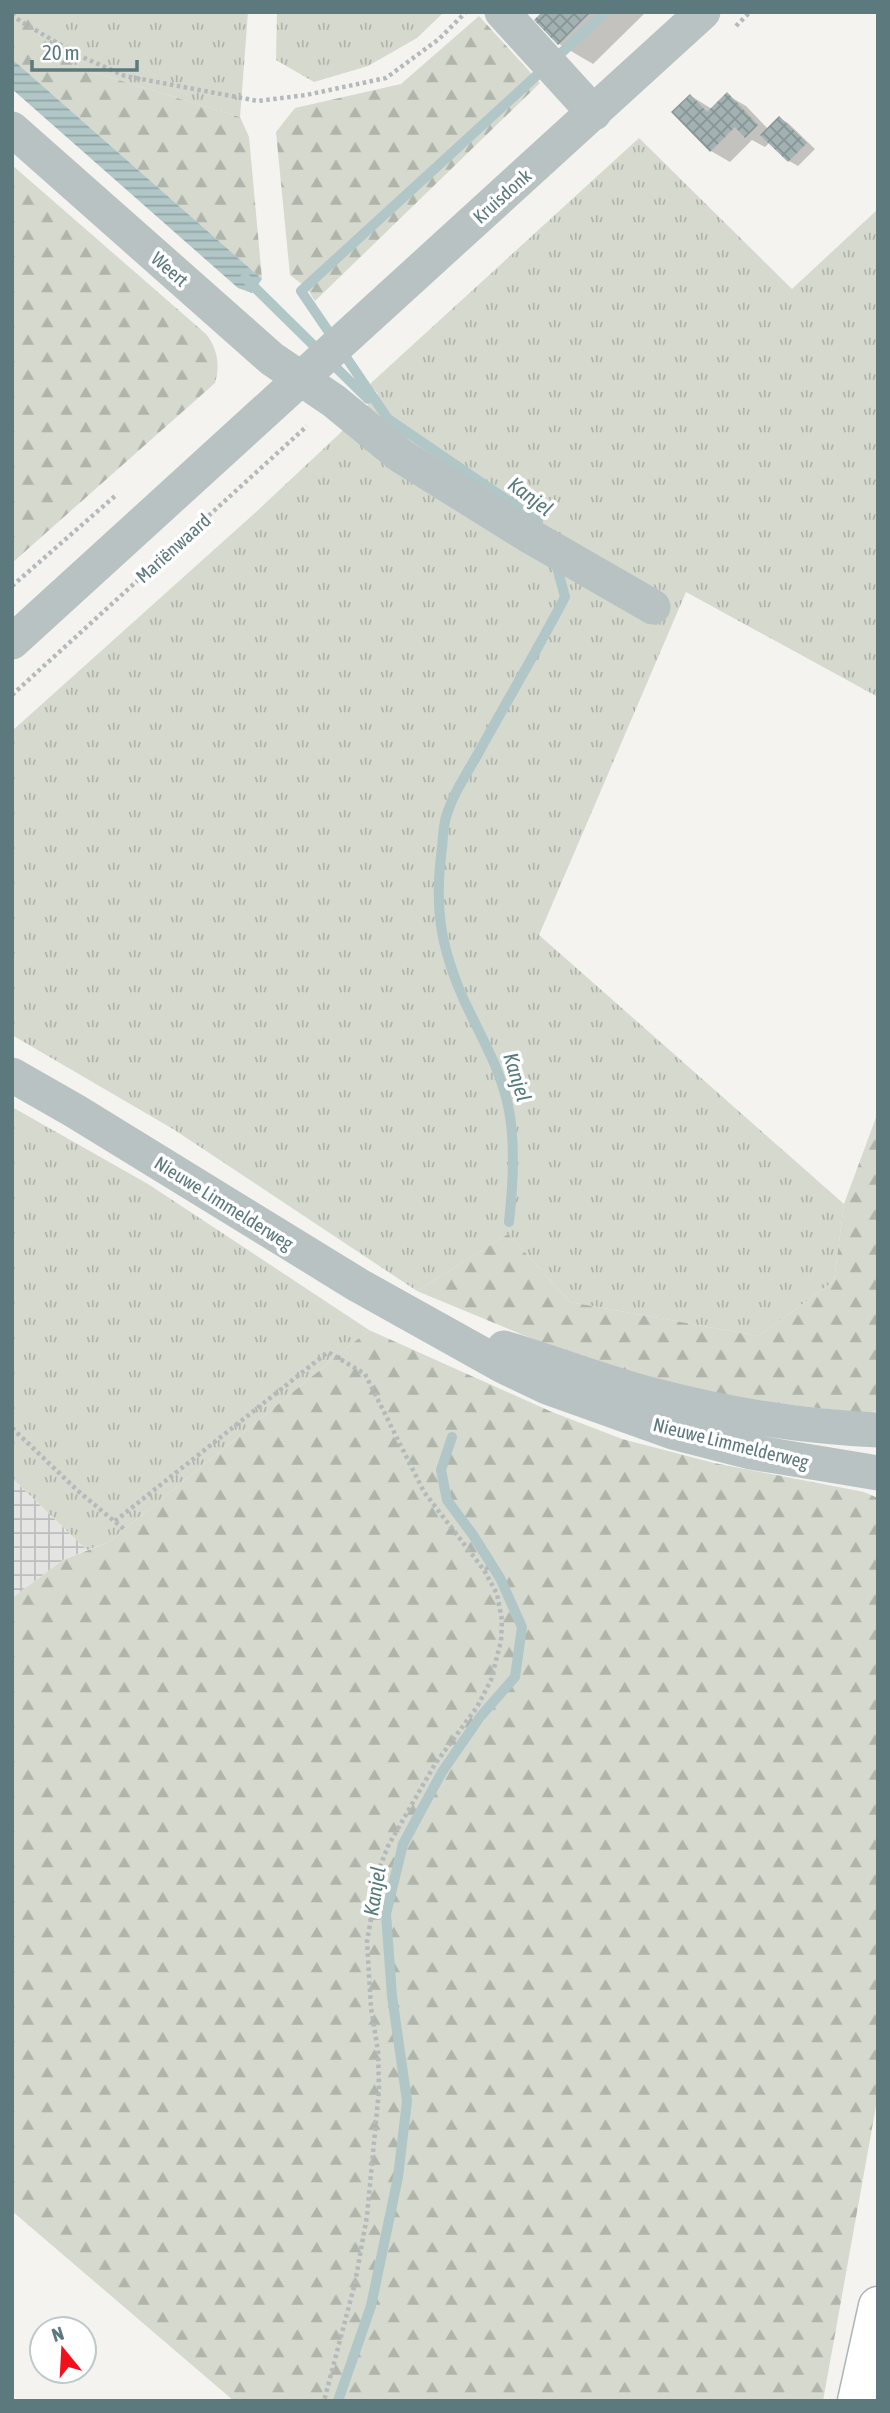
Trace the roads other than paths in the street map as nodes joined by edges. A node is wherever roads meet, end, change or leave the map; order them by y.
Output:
1 (502, 12) edge
2 (703, 12) edge
3 (594, 113) junction
4 (12, 129) edge
5 (300, 379) junction
6 (653, 607) dead end
7 (12, 642) edge
8 (12, 1075) edge
9 (437, 1328) junction
10 (878, 1430) edge
11 (878, 1474) edge
12 (878, 2306) edge
13 (857, 2401) edge

1 - 3 street
2 - 3 street, Kruisdonk
3 - 5 street, Kruisdonk
4 - 5 street, Weert
5 - 6 street, Weert
5 - 7 street, Mariënwaard
8 - 9 street, Nieuwe Limmelderweg
9 - 10 street, Nieuwe Limmelderweg
9 - 11 street, Nieuwe Limmelderweg
12 - 13 highway

